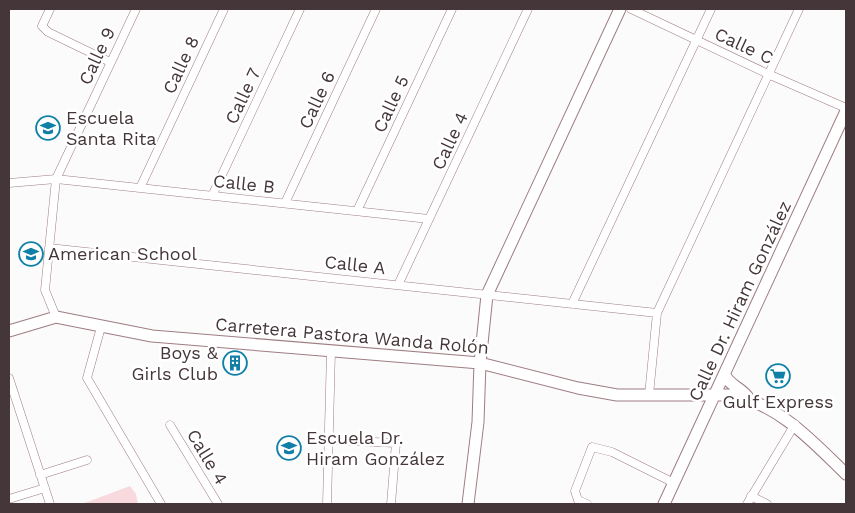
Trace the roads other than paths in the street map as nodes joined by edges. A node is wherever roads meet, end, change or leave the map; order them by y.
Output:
1 (50, 9) edge
2 (136, 9) edge
3 (224, 9) edge
4 (300, 9) edge
5 (376, 9) edge
6 (452, 9) edge
7 (528, 9) edge
8 (620, 9) edge
9 (631, 9) edge
10 (711, 9) edge
11 (799, 9) edge
12 (696, 40) junction
13 (110, 62) junction
14 (768, 74) junction
15 (846, 110) edge
16 (56, 179) junction
17 (9, 184) edge
18 (140, 188) junction
19 (212, 196) junction
20 (285, 204) junction
21 (357, 212) junction
22 (430, 219) junction
23 (48, 248) junction
24 (398, 285) junction
25 (487, 295) junction
26 (572, 304) junction
27 (657, 313) junction
28 (56, 317) junction
29 (101, 327) junction
30 (9, 331) edge
31 (331, 351) junction
32 (480, 363) junction
33 (725, 375) junction
34 (9, 378) edge
35 (716, 395) junction
36 (649, 396) junction
37 (749, 399) junction
38 (795, 424) junction
39 (170, 425) dead end
40 (330, 440) junction
41 (87, 460) dead end
42 (846, 474) edge
43 (40, 475) junction
44 (674, 483) junction
45 (45, 488) junction
46 (751, 496) junction
47 (9, 500) edge
48 (50, 504) edge
49 (161, 504) edge
50 (218, 504) edge
51 (327, 504) edge
52 (391, 504) edge
53 (468, 504) edge
54 (587, 504) edge
55 (664, 504) edge
56 (747, 504) edge
57 (767, 504) edge

1 - 13 street
2 - 13 street, Calle 9
3 - 18 street, Calle 8
4 - 19 street, Calle 7
5 - 20 street, Calle 6
6 - 21 street, Calle 5
7 - 22 street, Calle 4
8 - 25 street
9 - 12 street, Calle C
10 - 12 street
11 - 14 street
12 - 14 street, Calle C
12 - 26 street
13 - 16 street, Calle 9
14 - 15 street, Calle C
14 - 27 street
15 - 33 street, Calle Dr. Hiram González
16 - 17 street, Calle B
16 - 18 street, Calle B
16 - 23 street, Calle 9
18 - 19 street, Calle B
19 - 20 street, Calle B
20 - 21 street, Calle B
21 - 22 street, Calle B
22 - 24 street, Calle 4
23 - 24 street, Calle A
23 - 28 street, Calle 9
24 - 25 street, Calle A
25 - 26 street, Calle A
25 - 32 street
26 - 27 street, Calle A
27 - 36 street
28 - 29 street, Carretera Pastora Wanda Rolón
28 - 30 street, Carretera Pastora Wanda Rolón
29 - 31 street, Carretera Pastora Wanda Rolón
29 - 49 street
31 - 32 street, Carretera Pastora Wanda Rolón
31 - 40 street
32 - 36 street, Carretera Pastora Wanda Rolón
32 - 53 street
33 - 35 street, Calle Dr. Hiram González
33 - 37 street
34 - 43 street
35 - 36 street, Carretera Pastora Wanda Rolón
35 - 37 street, Carretera Pastora Wanda Rolón
35 - 44 street, Calle Dr. Hiram González
37 - 38 street, Carretera Pastora Wanda Rolón
38 - 42 street, Carretera Pastora Wanda Rolón
38 - 46 street
39 - 50 street, Calle 4
40 - 51 street
40 - 52 street
41 - 43 street
43 - 45 street
44 - 54 street
44 - 55 street, Calle Dr. Hiram González
45 - 47 street
45 - 48 street
46 - 56 street
46 - 57 street

